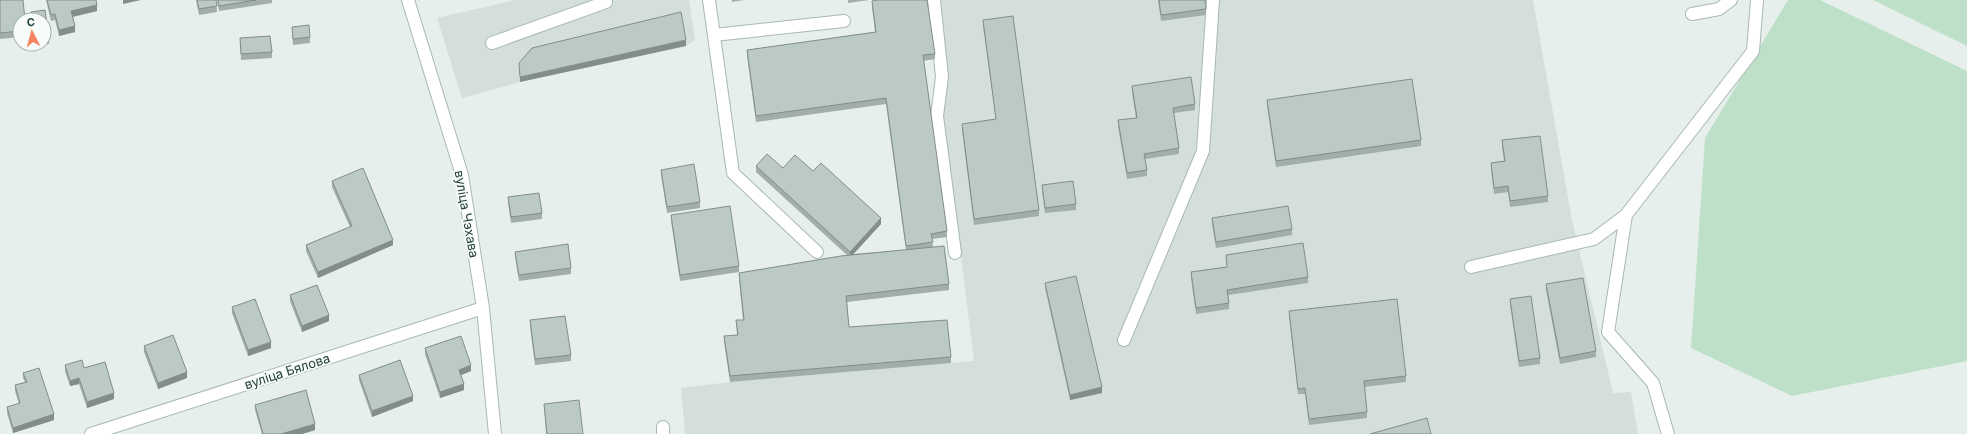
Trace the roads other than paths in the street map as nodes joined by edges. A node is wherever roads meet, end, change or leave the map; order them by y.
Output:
1 (408, 0) edge
2 (606, 0) edge
3 (709, 0) edge
4 (934, 0) edge
5 (1213, 0) edge
6 (1731, 0) edge
7 (1757, 0) edge
8 (1692, 14) dead end
9 (844, 21) dead end
10 (714, 35) junction
11 (492, 43) dead end
12 (1626, 215) junction
13 (817, 252) dead end
14 (955, 253) dead end
15 (1471, 267) dead end
16 (483, 308) junction
17 (1124, 340) dead end
18 (91, 434) edge
19 (495, 434) edge
20 (1668, 434) edge

1 - 16 street, вуліца Чэхава
2 - 11 street
3 - 10 street
4 - 14 street
5 - 17 street
6 - 8 street
7 - 12 street
9 - 10 street
10 - 13 street
12 - 15 street
12 - 20 street
16 - 18 street, вуліца Бялова
16 - 19 street, вуліца Чэхава

